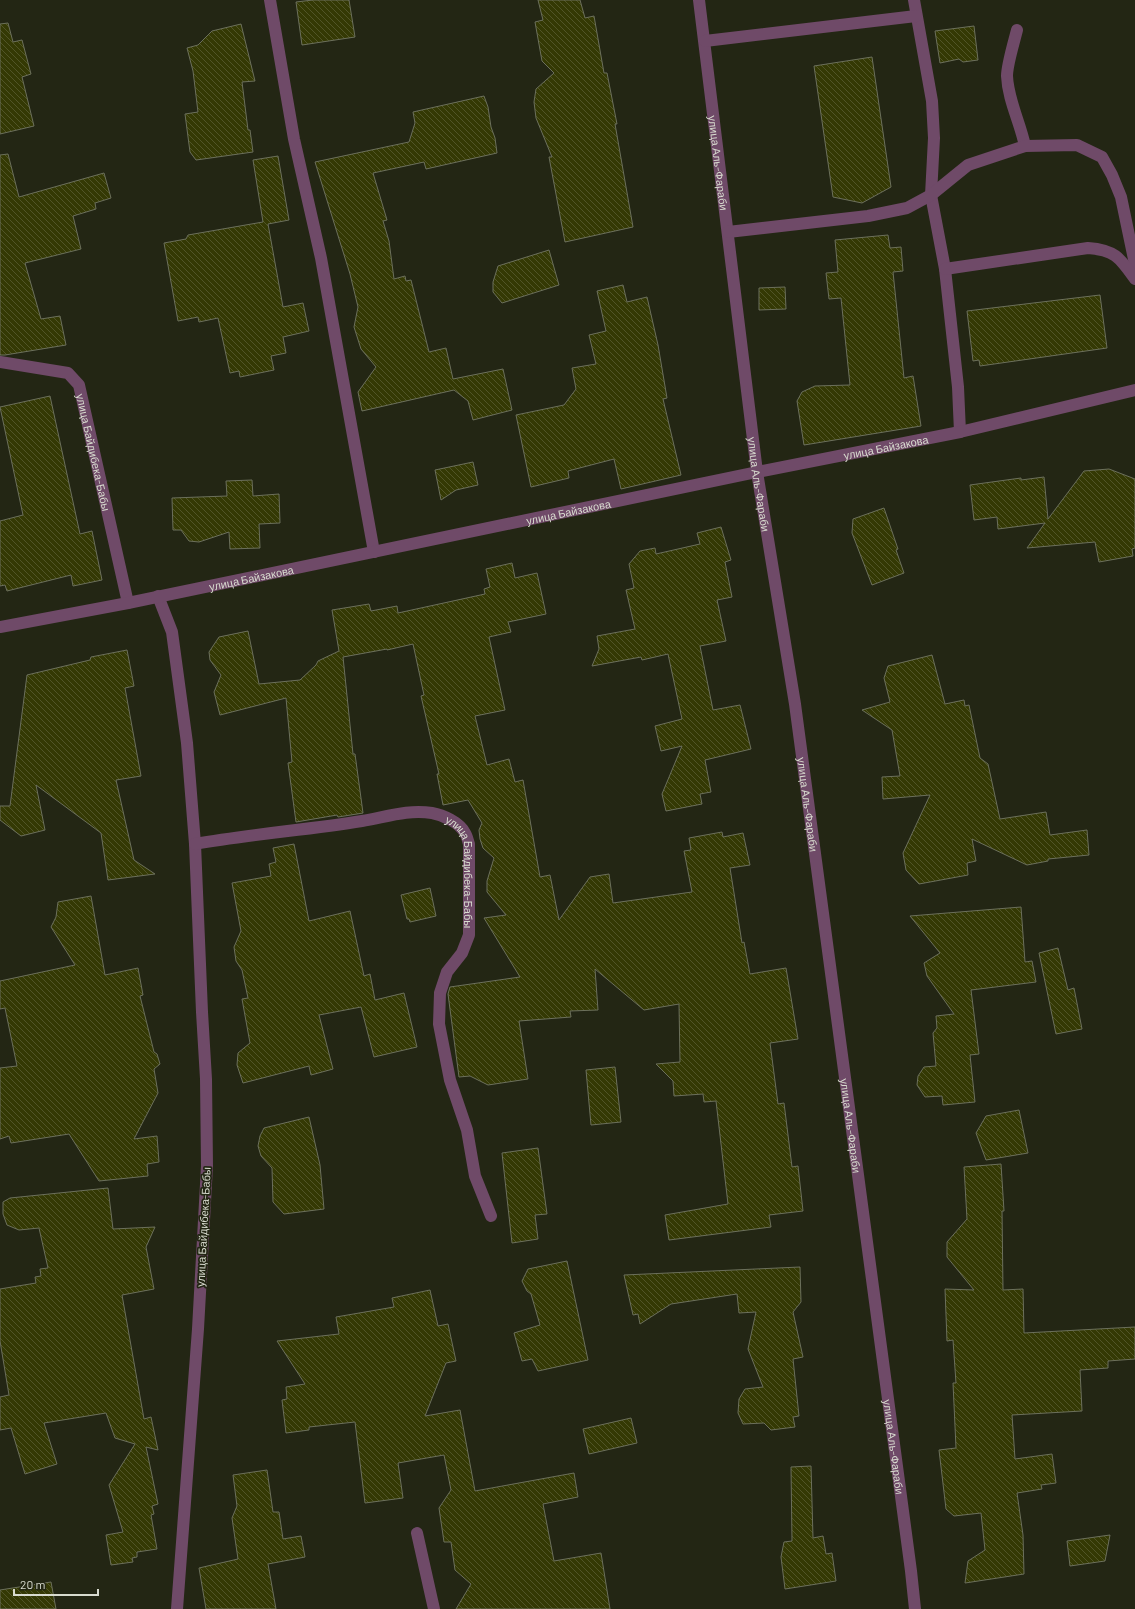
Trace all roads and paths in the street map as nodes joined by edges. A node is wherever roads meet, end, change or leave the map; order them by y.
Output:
1 (270, 0) edge
2 (699, 0) edge
3 (914, 0) edge
4 (916, 16) junction
5 (1017, 30) dead end
6 (705, 41) junction
7 (1025, 146) junction
8 (931, 195) junction
9 (728, 232) junction
10 (1135, 264) edge
11 (945, 269) junction
12 (1135, 279) edge
13 (0, 362) edge
14 (1135, 390) edge
15 (960, 432) junction
16 (757, 472) junction
17 (374, 552) junction
18 (158, 596) junction
19 (128, 603) junction
20 (0, 627) edge
21 (196, 844) junction
22 (491, 1216) dead end
23 (417, 1533) dead end
24 (177, 1609) edge
25 (434, 1609) edge
26 (915, 1609) edge

1 - 17 street
2 - 6 street, улица Аль-Фараби
3 - 4 street
4 - 6 street
4 - 8 street
5 - 7 street
6 - 9 street, улица Аль-Фараби
7 - 8 street
7 - 10 street
8 - 9 street
8 - 11 street
9 - 16 street, улица Аль-Фараби
11 - 12 street
11 - 15 street
13 - 19 street, улица Байдибека-Бабы
14 - 15 street, улица Байзакова
15 - 16 street, улица Байзакова
16 - 17 street, улица Байзакова
16 - 26 street, улица Аль-Фараби
17 - 18 street, улица Байзакова
18 - 19 street, улица Байзакова
18 - 21 street, улица Байдибека-Бабы
19 - 20 street, улица Байзакова
21 - 22 street, улица Байдибека-Бабы
21 - 24 street, улица Байдибека-Бабы
23 - 25 street

